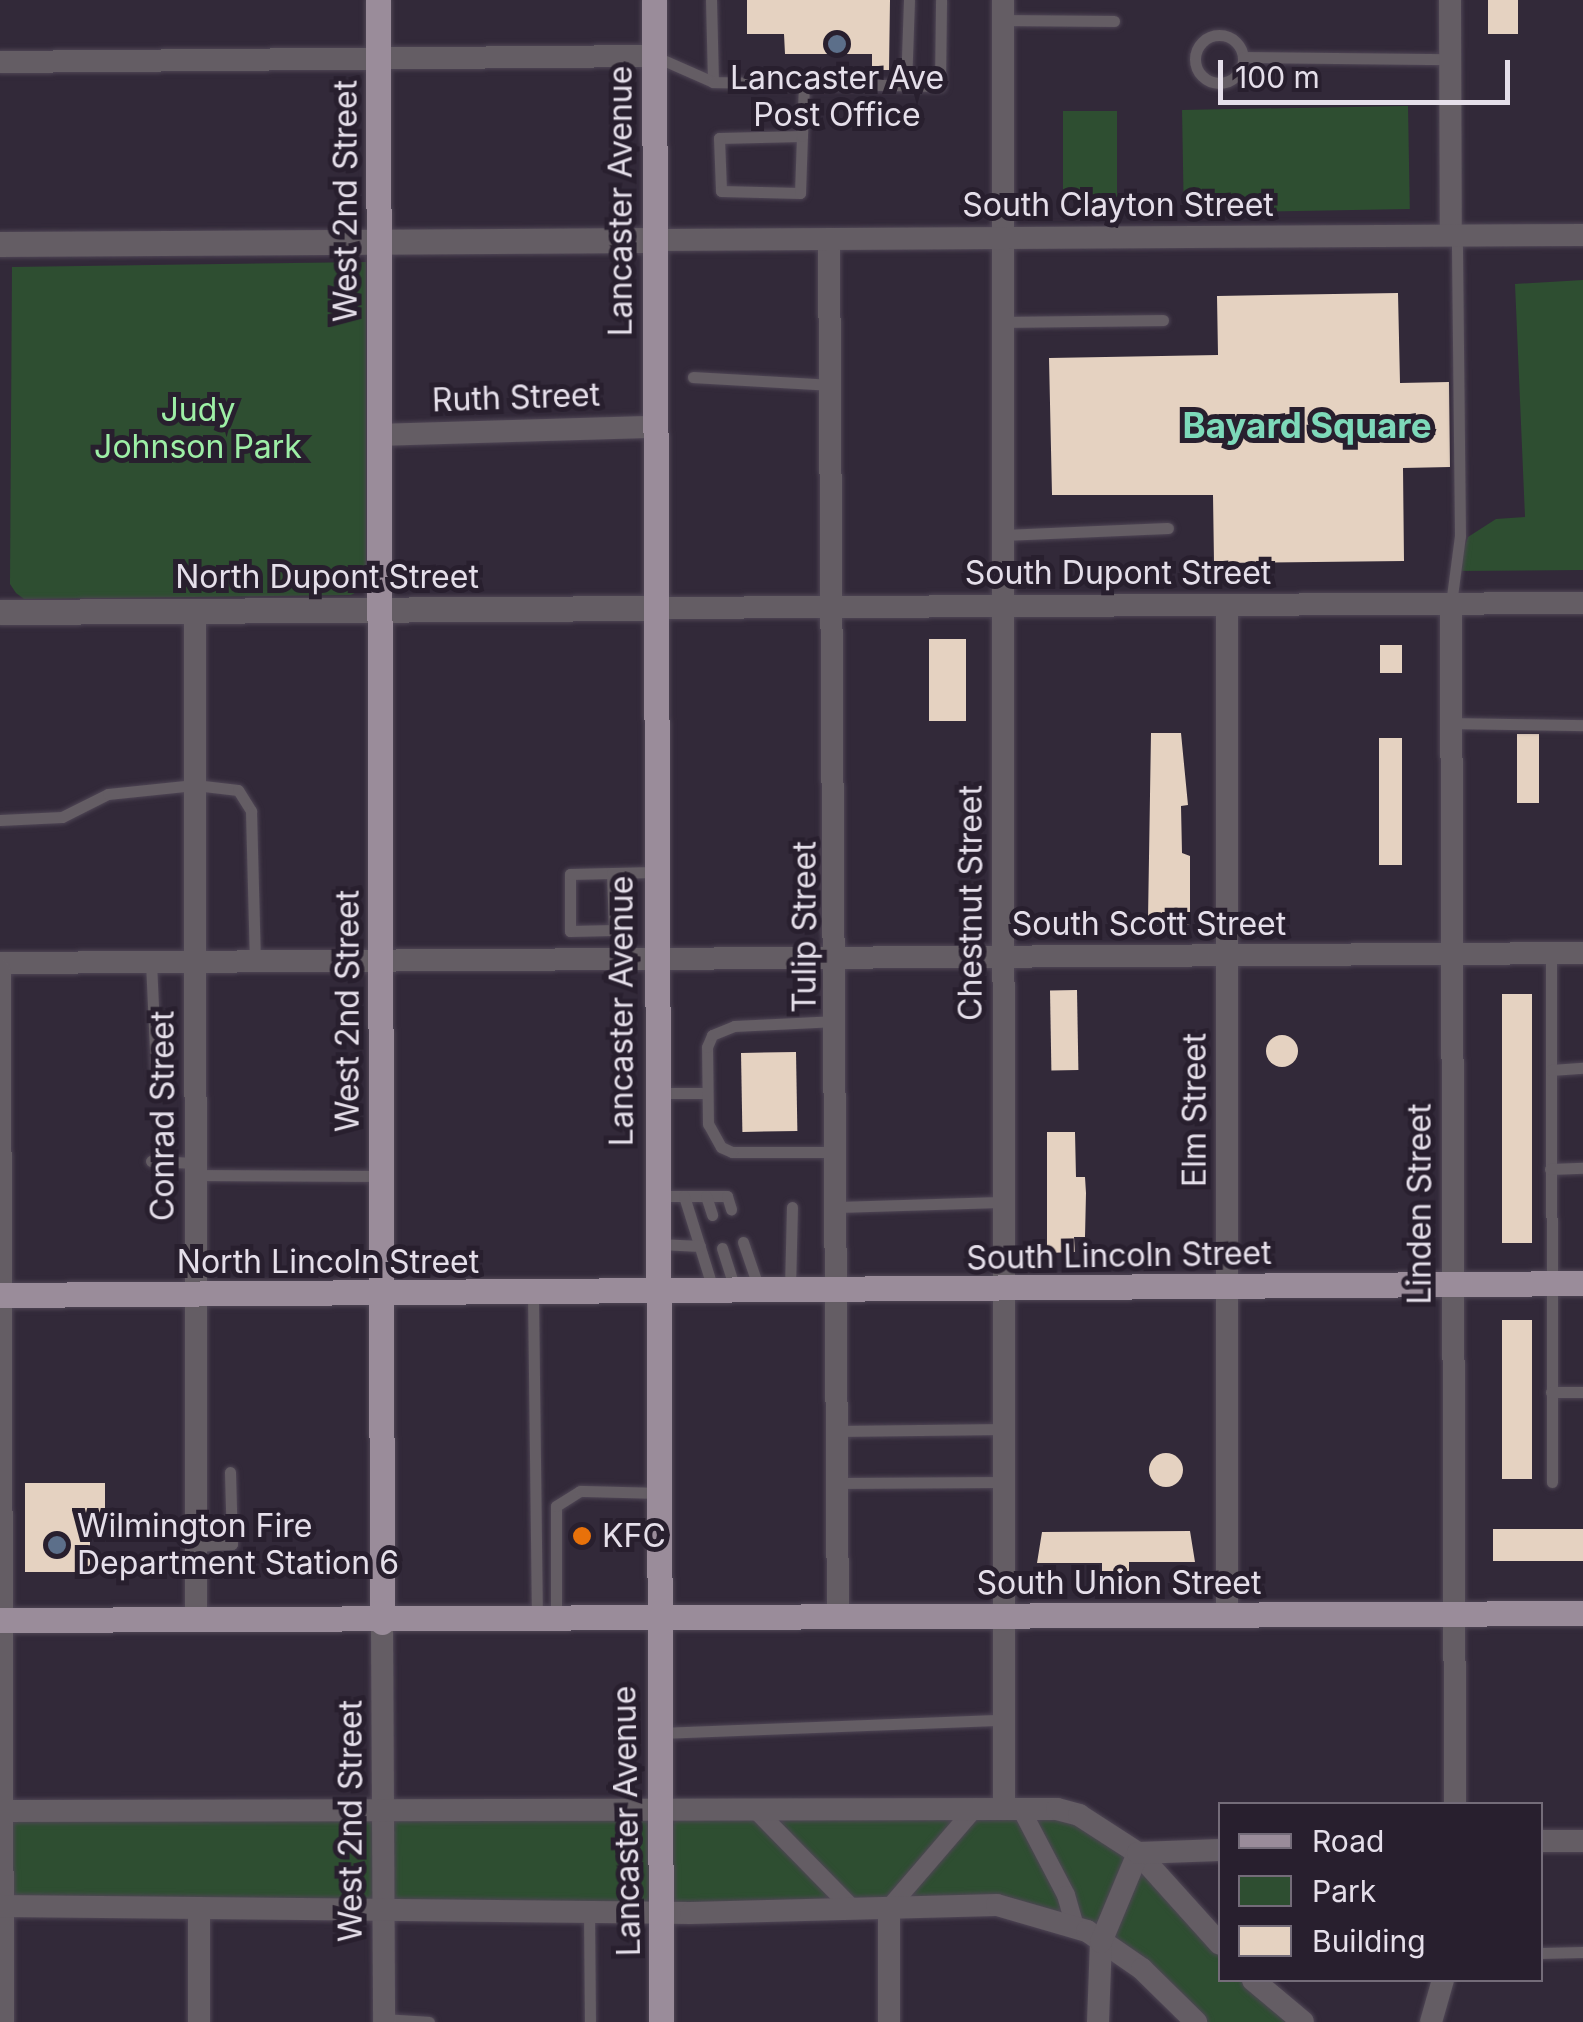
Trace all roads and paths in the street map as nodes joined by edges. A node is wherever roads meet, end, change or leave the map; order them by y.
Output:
1 (378, 0) edge
2 (654, 0) edge
3 (712, 0) edge
4 (909, 0) edge
5 (941, 0) edge
6 (1450, 0) edge
7 (1002, 10) edge
8 (1114, 21) dead end
9 (654, 56) junction
10 (1243, 57) junction
11 (378, 58) junction
12 (1450, 58) junction
13 (0, 62) edge
14 (713, 82) junction
15 (804, 85) junction
16 (906, 86) junction
17 (802, 136) junction
18 (1583, 234) edge
19 (1454, 235) junction
20 (829, 238) junction
21 (1003, 238) junction
22 (654, 240) junction
23 (379, 242) junction
24 (0, 244) edge
25 (1163, 320) dead end
26 (1003, 322) junction
27 (692, 377) dead end
28 (832, 385) junction
29 (654, 427) junction
30 (379, 434) junction
31 (1168, 528) dead end
32 (1003, 535) junction
33 (1583, 603) edge
34 (1451, 604) junction
35 (1227, 605) junction
36 (1003, 606) junction
37 (836, 607) junction
38 (654, 608) junction
39 (380, 610) junction
40 (195, 611) junction
41 (0, 612) edge
42 (1452, 723) junction
43 (1583, 725) edge
44 (195, 786) junction
45 (0, 820) edge
46 (655, 872) junction
47 (612, 873) junction
48 (1583, 953) edge
49 (1452, 954) junction
50 (1551, 954) junction
51 (1227, 956) junction
52 (1003, 957) junction
53 (838, 958) junction
54 (655, 960) junction
55 (380, 961) junction
56 (151, 962) junction
57 (195, 962) junction
58 (256, 962) junction
59 (0, 963) edge
60 (0, 971) edge
61 (0, 1010) edge
62 (837, 1021) junction
63 (0, 1042) edge
64 (1583, 1068) edge
65 (1551, 1070) junction
66 (156, 1074) dead end
67 (655, 1093) junction
68 (707, 1094) junction
69 (836, 1152) junction
70 (151, 1162) dead end
71 (1583, 1168) edge
72 (196, 1169) junction
73 (1550, 1169) junction
74 (381, 1176) junction
75 (655, 1196) junction
76 (684, 1196) junction
77 (706, 1196) junction
78 (1003, 1202) junction
79 (835, 1206) junction
80 (792, 1207) dead end
81 (731, 1209) dead end
82 (712, 1215) dead end
83 (742, 1242) dead end
84 (655, 1244) junction
85 (700, 1246) junction
86 (722, 1248) dead end
87 (1550, 1283) junction
88 (1583, 1283) edge
89 (1453, 1284) junction
90 (1227, 1287) junction
91 (1004, 1290) junction
92 (790, 1292) junction
93 (834, 1292) junction
94 (655, 1293) junction
95 (737, 1293) junction
96 (381, 1294) junction
97 (534, 1294) junction
98 (0, 1295) edge
99 (196, 1295) junction
100 (1551, 1392) junction
101 (1583, 1392) edge
102 (1004, 1429) junction
103 (836, 1431) junction
104 (230, 1472) dead end
105 (1004, 1482) junction
106 (1552, 1482) dead end
107 (836, 1483) junction
108 (656, 1493) junction
109 (196, 1546) junction
110 (1583, 1613) edge
111 (1453, 1614) junction
112 (1227, 1615) junction
113 (838, 1616) junction
114 (1004, 1616) junction
115 (656, 1617) junction
116 (1, 1620) edge
117 (196, 1621) junction
118 (382, 1622) junction
119 (547, 1622) junction
120 (1004, 1720) junction
121 (660, 1732) junction
122 (1, 1754) edge
123 (1456, 1802) edge
124 (1012, 1806) junction
125 (976, 1807) junction
126 (754, 1808) junction
127 (660, 1809) junction
128 (382, 1810) junction
129 (1, 1811) edge
130 (1543, 1841) edge
131 (1583, 1841) edge
132 (1218, 1850) edge
133 (1138, 1852) junction
134 (1, 1906) edge
135 (199, 1908) junction
136 (890, 1908) junction
137 (853, 1909) junction
138 (384, 1910) junction
139 (589, 1910) junction
140 (661, 1910) junction
141 (1074, 1926) junction
142 (1101, 1942) junction
143 (1218, 1942) edge
144 (1583, 1952) edge
145 (1543, 1953) edge
146 (1255, 1982) edge
147 (1442, 1982) edge
148 (384, 2021) edge
149 (3, 2022) edge
150 (200, 2022) edge
151 (430, 2022) edge
152 (590, 2022) edge
153 (661, 2022) edge
154 (890, 2022) edge
155 (1098, 2022) edge
156 (1196, 2022) edge
157 (1303, 2022) edge
158 (1432, 2022) edge

1 - 11 main road, West 2nd Street
2 - 9 main road, Lancaster Avenue
3 - 14 lane
4 - 16 lane
5 - 16 lane
6 - 12 street
7 - 8 lane
7 - 21 street, Chestnut Street
9 - 11 street
9 - 14 lane
9 - 22 main road, Lancaster Avenue
10 - 10 lane
10 - 12 lane
11 - 13 street
11 - 23 main road, West 2nd Street
12 - 19 street
14 - 15 lane
15 - 16 lane
15 - 17 lane
17 - 17 lane
18 - 19 street, South Clayton Street
19 - 21 street, South Clayton Street
19 - 34 lane
20 - 21 street, South Clayton Street
20 - 22 street, South Clayton Street
20 - 28 street, Tulip Street
21 - 26 street, Chestnut Street
22 - 23 street
22 - 29 main road, Lancaster Avenue
23 - 24 street
23 - 30 main road, West 2nd Street
25 - 26 lane
26 - 32 street, Chestnut Street
27 - 28 lane
28 - 37 street, Tulip Street
29 - 30 street, Ruth Street
29 - 38 main road, Lancaster Avenue
30 - 39 main road, West 2nd Street
31 - 32 lane
32 - 36 street, Chestnut Street
33 - 34 street, South Dupont Street
34 - 35 street, South Dupont Street
34 - 42 street, Linden Street
35 - 36 street, South Dupont Street
35 - 51 street, Elm Street
36 - 37 street, South Dupont Street
36 - 52 street, Chestnut Street
37 - 38 street, South Dupont Street
37 - 53 street, Tulip Street
38 - 39 street, North Dupont Street
38 - 46 main road, Lancaster Avenue
39 - 40 street, North Dupont Street
39 - 55 main road, West 2nd Street
40 - 41 street, North Dupont Street
40 - 44 street, Conrad Street
42 - 43 lane
42 - 49 street, Linden Street
44 - 45 lane
44 - 57 street, Conrad Street
44 - 58 lane
46 - 47 lane
46 - 54 main road, Lancaster Avenue
47 - 47 lane
48 - 50 street, South Scott Street
49 - 50 street, South Scott Street
49 - 51 street, South Scott Street
49 - 89 street, Linden Street
50 - 65 lane
51 - 52 street, South Scott Street
51 - 90 street, Elm Street
52 - 53 street, South Scott Street
52 - 78 street, Chestnut Street
53 - 54 street, South Scott Street
53 - 62 street, Tulip Street
54 - 55 street, South Scott Street
54 - 67 main road, Lancaster Avenue
55 - 58 street, South Scott Street
55 - 74 main road, West 2nd Street
56 - 57 street, South Scott Street
56 - 59 street, South Scott Street
56 - 66 lane
57 - 58 street, South Scott Street
57 - 72 street, Conrad Street
60 - 61 street
61 - 63 street
62 - 68 lane
62 - 69 street, Tulip Street
63 - 98 street
64 - 65 lane
65 - 73 lane
67 - 68 lane
67 - 75 main road, Lancaster Avenue
68 - 69 lane
69 - 79 street, Tulip Street
70 - 72 lane
71 - 73 lane
72 - 74 lane
72 - 99 street, Conrad Street
73 - 87 lane
74 - 96 main road, West 2nd Street
75 - 76 lane
75 - 84 main road, Lancaster Avenue
76 - 77 lane
76 - 85 lane
77 - 81 lane
77 - 82 lane
78 - 79 lane
78 - 91 street, Chestnut Street
79 - 93 street, Tulip Street
80 - 92 lane
83 - 95 lane
84 - 85 lane
84 - 94 main road, Lancaster Avenue
85 - 95 lane
86 - 95 lane
87 - 88 main road, South Lincoln Street
87 - 89 main road, South Lincoln Street
87 - 100 lane
89 - 90 main road, South Lincoln Street
89 - 111 street, Linden Street
90 - 91 main road, South Lincoln Street
90 - 112 street, Elm Street
91 - 93 main road, South Lincoln Street
91 - 102 street, Chestnut Street
92 - 93 main road, South Lincoln Street
92 - 95 main road, South Lincoln Street
93 - 103 street, Tulip Street
94 - 95 main road, South Lincoln Street
94 - 97 main road, North Lincoln Street
94 - 108 main road, Lancaster Avenue
96 - 97 main road, North Lincoln Street
96 - 99 main road, North Lincoln Street
96 - 118 main road, West 2nd Street
97 - 119 lane
98 - 99 main road, North Lincoln Street
98 - 116 street
99 - 109 street, Conrad Street
100 - 101 lane
100 - 106 lane
102 - 103 lane
102 - 105 street, Chestnut Street
103 - 107 street, Tulip Street
104 - 109 lane
105 - 107 lane
105 - 114 street, Chestnut Street
107 - 113 street, Tulip Street
108 - 115 main road, Lancaster Avenue
108 - 119 lane
109 - 117 street, Conrad Street
110 - 111 main road, South Union Street
111 - 112 main road, South Union Street
111 - 123 street, Linden Street
112 - 114 main road, South Union Street
113 - 114 main road, South Union Street
113 - 115 main road, South Union Street
114 - 120 street, Chestnut Street
115 - 119 main road, South Union Street
115 - 121 main road, Lancaster Avenue
116 - 117 main road, South Union Street
116 - 122 street
117 - 118 main road, South Union Street
118 - 119 main road, South Union Street
118 - 128 street, West 2nd Street
120 - 121 lane
120 - 124 street, Chestnut Street
121 - 127 main road, Lancaster Avenue
122 - 129 street
124 - 125 street
124 - 133 street
124 - 141 street
125 - 126 street
125 - 136 street
126 - 127 street
126 - 137 street
127 - 128 street
127 - 140 main road, Lancaster Avenue
128 - 129 street
128 - 138 street, West 2nd Street
129 - 134 street
130 - 131 street
132 - 133 street
133 - 142 street
133 - 143 street
134 - 135 street
134 - 149 street
135 - 138 street
135 - 150 street
136 - 137 street
136 - 141 street
136 - 154 street
137 - 140 street
138 - 139 street
138 - 148 street, West 2nd Street
139 - 140 street
139 - 152 lane
140 - 153 main road, Lancaster Avenue
141 - 142 street
142 - 155 street
142 - 156 street
144 - 145 lane
146 - 157 street
147 - 158 street
148 - 151 lane

